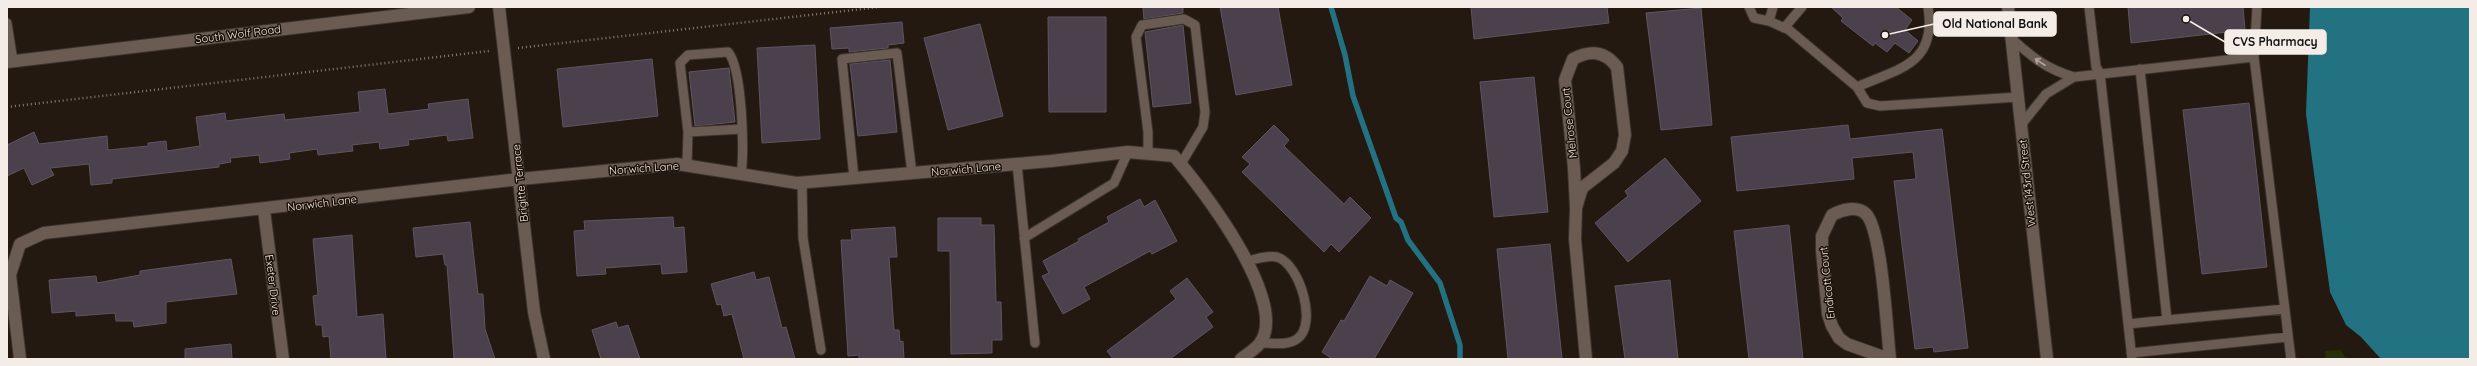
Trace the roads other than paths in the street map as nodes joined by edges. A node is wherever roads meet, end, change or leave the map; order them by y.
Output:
1 (469, 7) edge
2 (499, 7) edge
3 (1748, 7) edge
4 (1774, 7) edge
5 (1802, 7) edge
6 (1928, 7) edge
7 (2008, 7) edge
8 (2089, 7) edge
9 (2257, 7) edge
10 (1769, 21) junction
11 (7, 23) edge
12 (1784, 28) junction
13 (2011, 38) junction
14 (2254, 57) junction
15 (10, 61) edge
16 (2140, 69) junction
17 (2100, 73) junction
18 (2074, 77) junction
19 (1857, 87) junction
20 (2018, 97) junction
21 (2021, 125) junction
22 (742, 129) junction
23 (688, 132) junction
24 (1128, 152) junction
25 (1148, 154) junction
26 (1017, 164) junction
27 (1181, 164) junction
28 (687, 166) junction
29 (912, 173) junction
30 (741, 174) junction
31 (854, 178) junction
32 (520, 179) junction
33 (802, 183) junction
34 (1576, 208) junction
35 (264, 210) junction
36 (1024, 238) junction
37 (1247, 261) junction
38 (2285, 308) junction
39 (2167, 320) junction
40 (2128, 324) junction
41 (2288, 337) junction
42 (1035, 343) dead end
43 (1261, 343) junction
44 (821, 350) dead end
45 (2132, 356) edge
46 (20, 359) edge
47 (283, 359) edge
48 (544, 359) edge
49 (1242, 359) edge
50 (1586, 359) edge
51 (1890, 359) edge
52 (2047, 359) edge
53 (2291, 359) edge

1 - 15 street, South Wolf Road
2 - 32 street, Brigitte Terrace
3 - 10 lane
4 - 10 lane
5 - 12 lane
6 - 19 lane
7 - 13 street, West 143rd Street
8 - 17 lane
9 - 14 lane
10 - 12 lane
11 - 15 lane
12 - 19 lane
18 -> 13 lane
13 - 20 street, West 143rd Street
14 - 16 lane
14 - 38 lane
16 - 17 lane
16 - 39 lane
17 - 18 lane
17 - 40 lane
18 - 21 lane
19 - 20 lane
20 - 21 street, West 143rd Street
21 - 52 street, West 143rd Street
22 - 23 lane
22 - 23 lane
22 - 30 lane
23 - 28 lane
24 - 25 street, Norwich Lane
24 - 26 street, Norwich Lane
24 - 36 lane
25 - 27 street, Norwich Lane
25 - 27 lane
26 - 29 street, Norwich Lane
26 - 36 lane
27 - 37 street, Norwich Lane
28 - 30 street, Norwich Lane
28 - 32 street, Norwich Lane
29 - 31 street, Norwich Lane
29 - 31 lane
30 - 33 street, Norwich Lane
31 - 33 street, Norwich Lane
32 - 35 street, Norwich Lane
32 - 48 street, Brigitte Terrace
33 - 44 lane
34 - 34 street, Melrose Court
34 - 50 street, Melrose Court
35 - 46 street, Norwich Lane
35 - 47 street, Exeter Drive
36 - 42 lane
37 - 43 street, Norwich Lane
37 - 43 lane
38 - 39 lane
38 - 41 lane
39 - 40 lane
40 - 45 lane
41 - 45 lane
41 - 53 lane
43 - 49 street
51 - 51 street, Endicott Court

